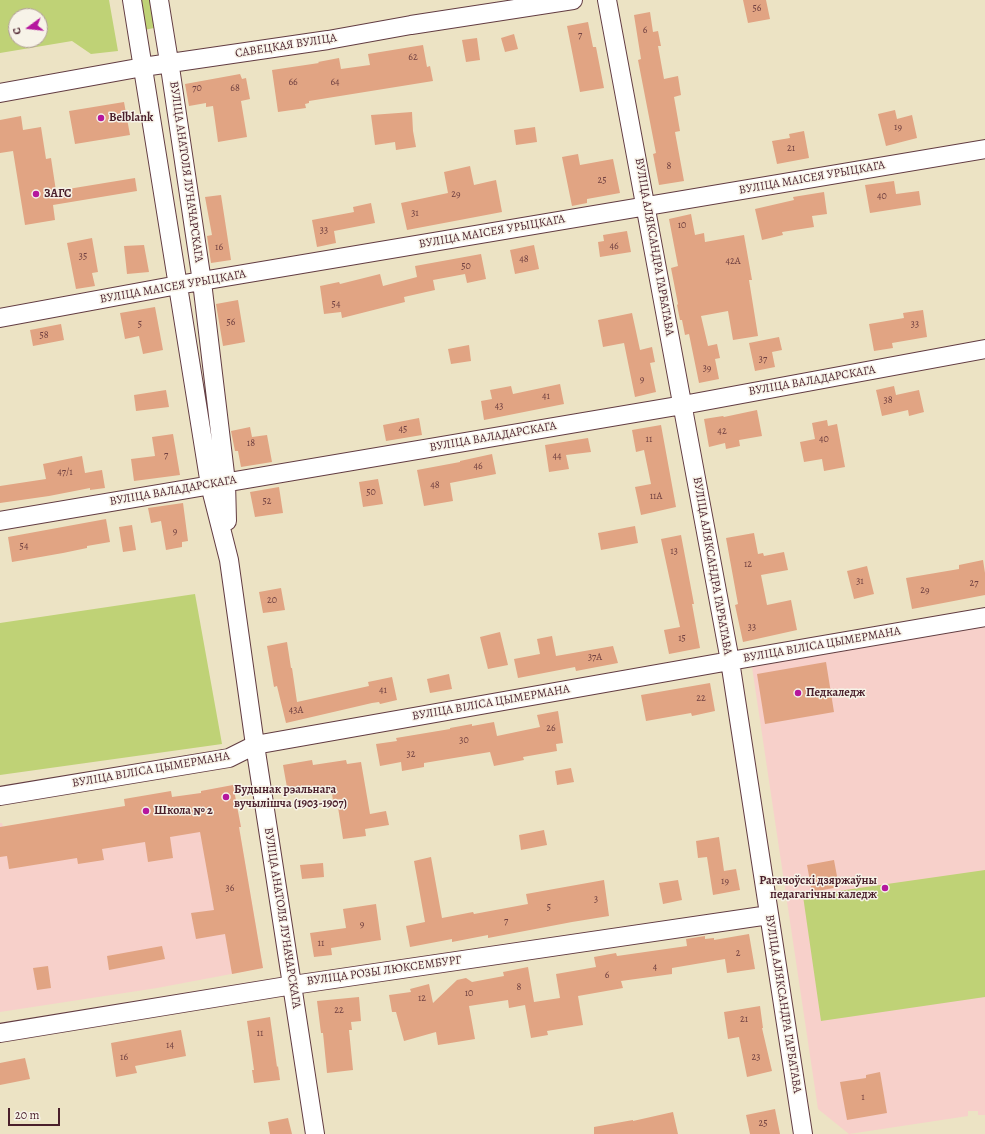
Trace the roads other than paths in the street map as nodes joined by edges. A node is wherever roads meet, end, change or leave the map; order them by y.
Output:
1 (132, 0) edge
2 (159, 0) edge
3 (573, 0) edge
4 (608, 0) edge
5 (170, 64) junction
6 (143, 67) junction
7 (0, 93) edge
8 (985, 149) edge
9 (646, 206) junction
10 (202, 282) junction
11 (178, 285) junction
12 (0, 318) edge
13 (985, 349) edge
14 (683, 405) junction
15 (218, 484) junction
16 (0, 521) edge
17 (985, 617) edge
18 (730, 661) junction
19 (255, 745) junction
20 (0, 796) edge
21 (769, 914) junction
22 (293, 985) junction
23 (0, 1033) edge
24 (316, 1134) edge
25 (803, 1134) edge

1 - 6 street, ВУЛІЦА АНАТОЛЯ ЛУНАЧАРСКАГА
2 - 5 street, ВУЛІЦА АНАТОЛЯ ЛУНАЧАРСКАГА
3 - 5 street, САВЕЦКАЯ ВУЛІЦА
4 - 9 street, ВУЛІЦА АЛЯКСАНДРА ГАРБАТАВА
5 - 6 street, САВЕЦКАЯ ВУЛІЦА
5 - 10 street, ВУЛІЦА АНАТОЛЯ ЛУНАЧАРСКАГА
6 - 7 street, САВЕЦКАЯ ВУЛІЦА
6 - 11 street, ВУЛІЦА АНАТОЛЯ ЛУНАЧАРСКАГА
8 - 9 street, ВУЛІЦА МАІСЕЯ УРЫЦКАГА
9 - 10 street, ВУЛІЦА МАІСЕЯ УРЫЦКАГА
9 - 14 street, ВУЛІЦА АЛЯКСАНДРА ГАРБАТАВА
10 - 11 street, ВУЛІЦА МАІСЕЯ УРЫЦКАГА
10 - 15 street, ВУЛІЦА АНАТОЛЯ ЛУНАЧАРСКАГА
11 - 12 street, ВУЛІЦА МАІСЕЯ УРЫЦКАГА
11 - 15 street, ВУЛІЦА АНАТОЛЯ ЛУНАЧАРСКАГА
13 - 14 street, ВУЛІЦА ВАЛАДАРСКАГА
14 - 15 street, ВУЛІЦА ВАЛАДАРСКАГА
14 - 18 street, ВУЛІЦА АЛЯКСАНДРА ГАРБАТАВА
15 - 16 street, ВУЛІЦА ВАЛАДАРСКАГА
15 - 19 street, ВУЛІЦА АНАТОЛЯ ЛУНАЧАРСКАГА
17 - 18 street, ВУЛІЦА ВІЛІСА ЦЫМЕРМАНА
18 - 19 street, ВУЛІЦА ВІЛІСА ЦЫМЕРМАНА
18 - 21 street, ВУЛІЦА АЛЯКСАНДРА ГАРБАТАВА
19 - 20 street, ВУЛІЦА ВІЛІСА ЦЫМЕРМАНА
19 - 22 street, ВУЛІЦА АНАТОЛЯ ЛУНАЧАРСКАГА
21 - 22 street, ВУЛІЦА РОЗЫ ЛЮКСЕМБУРГ
21 - 25 street, ВУЛІЦА АЛЯКСАНДРА ГАРБАТАВА
22 - 23 street, ВУЛІЦА РОЗЫ ЛЮКСЕМБУРГ
22 - 24 street, ВУЛІЦА АНАТОЛЯ ЛУНАЧАРСКАГА

